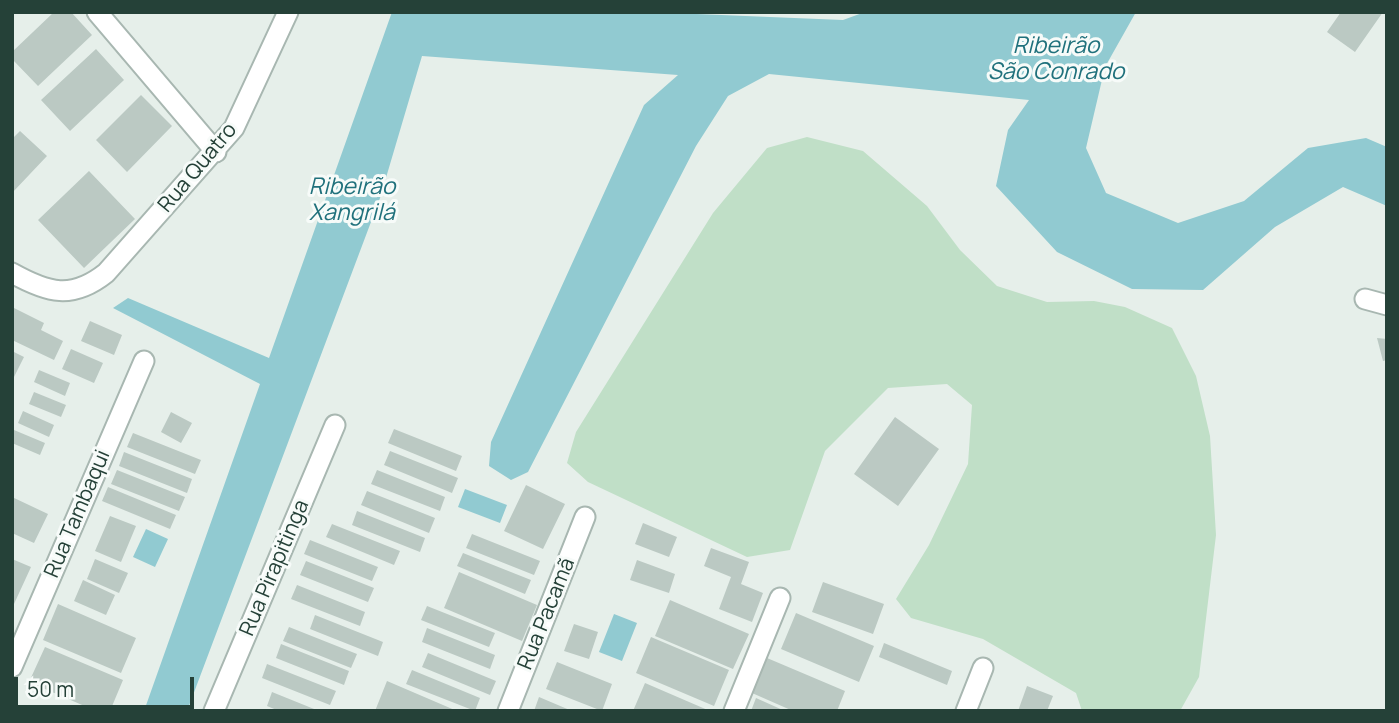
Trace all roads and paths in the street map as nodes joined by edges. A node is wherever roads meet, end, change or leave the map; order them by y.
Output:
1 (97, 12) edge
2 (288, 12) edge
3 (216, 152) junction
4 (12, 273) edge
5 (1365, 299) dead end
6 (1387, 305) edge
7 (144, 361) dead end
8 (335, 425) dead end
9 (585, 517) dead end
10 (780, 598) dead end
11 (12, 667) edge
12 (983, 668) dead end
13 (214, 711) edge
14 (508, 711) edge
15 (734, 711) edge
16 (966, 711) edge

1 - 3 street
2 - 3 street, Rua Quatro
3 - 4 street, Rua Quatro
5 - 6 street
7 - 11 street, Rua Tambaqui
8 - 13 street, Rua Pirapitinga
9 - 14 street, Rua Pacamã
10 - 15 street
12 - 16 street

